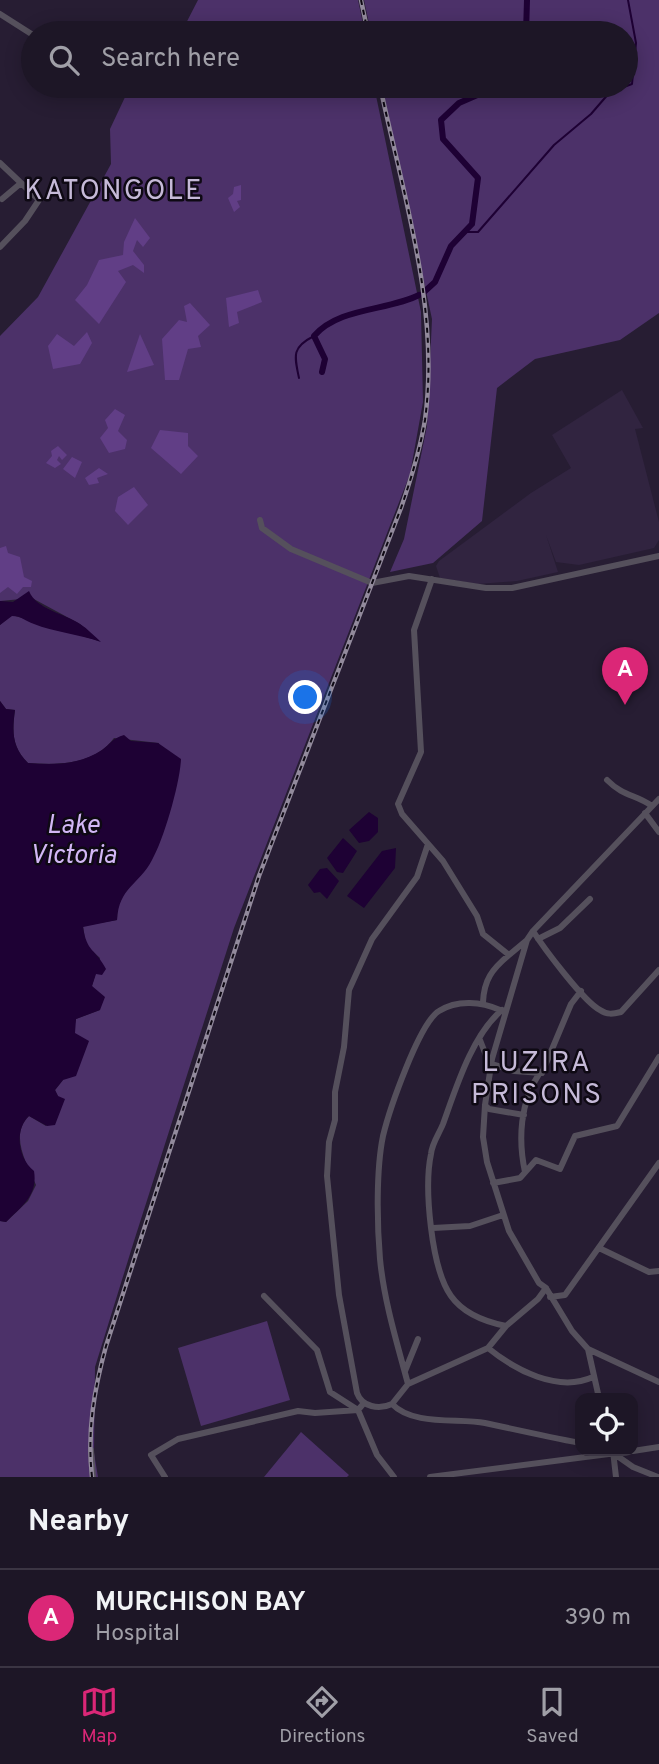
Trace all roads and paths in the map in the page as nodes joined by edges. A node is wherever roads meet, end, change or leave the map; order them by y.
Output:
1 (0, 14) edge
2 (21, 27) edge
3 (0, 163) edge
4 (21, 183) junction
5 (2, 199) dead end
6 (0, 247) edge
7 (260, 520) dead end
8 (659, 556) edge
9 (432, 579) junction
10 (607, 780) dead end
11 (659, 799) edge
12 (652, 806) junction
13 (645, 813) junction
14 (659, 832) edge
15 (428, 844) junction
16 (590, 899) dead end
17 (533, 931) junction
18 (538, 939) junction
19 (527, 940) junction
20 (509, 955) junction
21 (659, 970) edge
22 (582, 991) junction
23 (483, 1002) junction
24 (503, 1010) junction
25 (480, 1040) junction
26 (659, 1057) edge
27 (492, 1061) junction
28 (531, 1073) junction
29 (539, 1074) junction
30 (533, 1086) junction
31 (485, 1105) junction
32 (524, 1115) junction
33 (659, 1163) edge
34 (525, 1172) junction
35 (493, 1183) junction
36 (503, 1215) junction
37 (433, 1228) junction
38 (599, 1248) junction
39 (659, 1270) edge
40 (545, 1288) junction
41 (565, 1294) junction
42 (264, 1296) dead end
43 (550, 1297) junction
44 (563, 1313) junction
45 (506, 1326) junction
46 (418, 1339) dead end
47 (488, 1348) junction
48 (587, 1349) junction
49 (405, 1371) junction
50 (593, 1377) junction
51 (659, 1382) edge
52 (408, 1384) junction
53 (598, 1393) edge
54 (364, 1403) junction
55 (392, 1404) junction
56 (358, 1410) junction
57 (575, 1442) edge
58 (659, 1447) edge
59 (91, 1450) dead end
60 (638, 1450) edge
61 (584, 1456) edge
62 (613, 1456) edge
63 (618, 1456) edge
64 (453, 1475) edge
65 (93, 1477) edge
66 (165, 1477) edge
67 (394, 1477) edge
68 (430, 1477) edge
69 (616, 1477) edge
70 (658, 1477) edge

1 - 2 street
3 - 4 street
4 - 5 street
4 - 6 street
7 - 9 street
8 - 9 street
9 - 15 street
10 - 12 street
11 - 12 street
12 - 13 street
13 - 14 street
13 - 17 street
15 - 20 street
15 - 54 street
16 - 18 street
17 - 18 street
17 - 19 street
18 - 22 street
19 - 20 street
19 - 24 street
20 - 23 street
21 - 22 street
22 - 29 street
23 - 24 street
23 - 49 street
24 - 25 street
24 - 27 street
25 - 27 street
25 - 37 street
26 - 34 street
27 - 28 street
27 - 31 street
28 - 29 street
28 - 30 street
29 - 30 street
30 - 32 street
31 - 32 street
31 - 35 street
32 - 34 street
33 - 38 street
34 - 35 street
35 - 36 street
36 - 37 street
36 - 40 street
37 - 45 street
38 - 39 street
38 - 41 street
40 - 43 street
40 - 45 street
41 - 43 street
41 - 44 street
42 - 56 street
43 - 44 street
44 - 48 street
45 - 47 street
46 - 49 street
47 - 50 street
47 - 52 street
48 - 50 street
48 - 51 street
49 - 52 street
50 - 53 street
52 - 55 street
54 - 55 street
54 - 56 street
55 - 57 street
56 - 66 street
56 - 67 street
58 - 60 street
59 - 65 street
61 - 64 street
62 - 69 street
63 - 70 street
64 - 68 street

